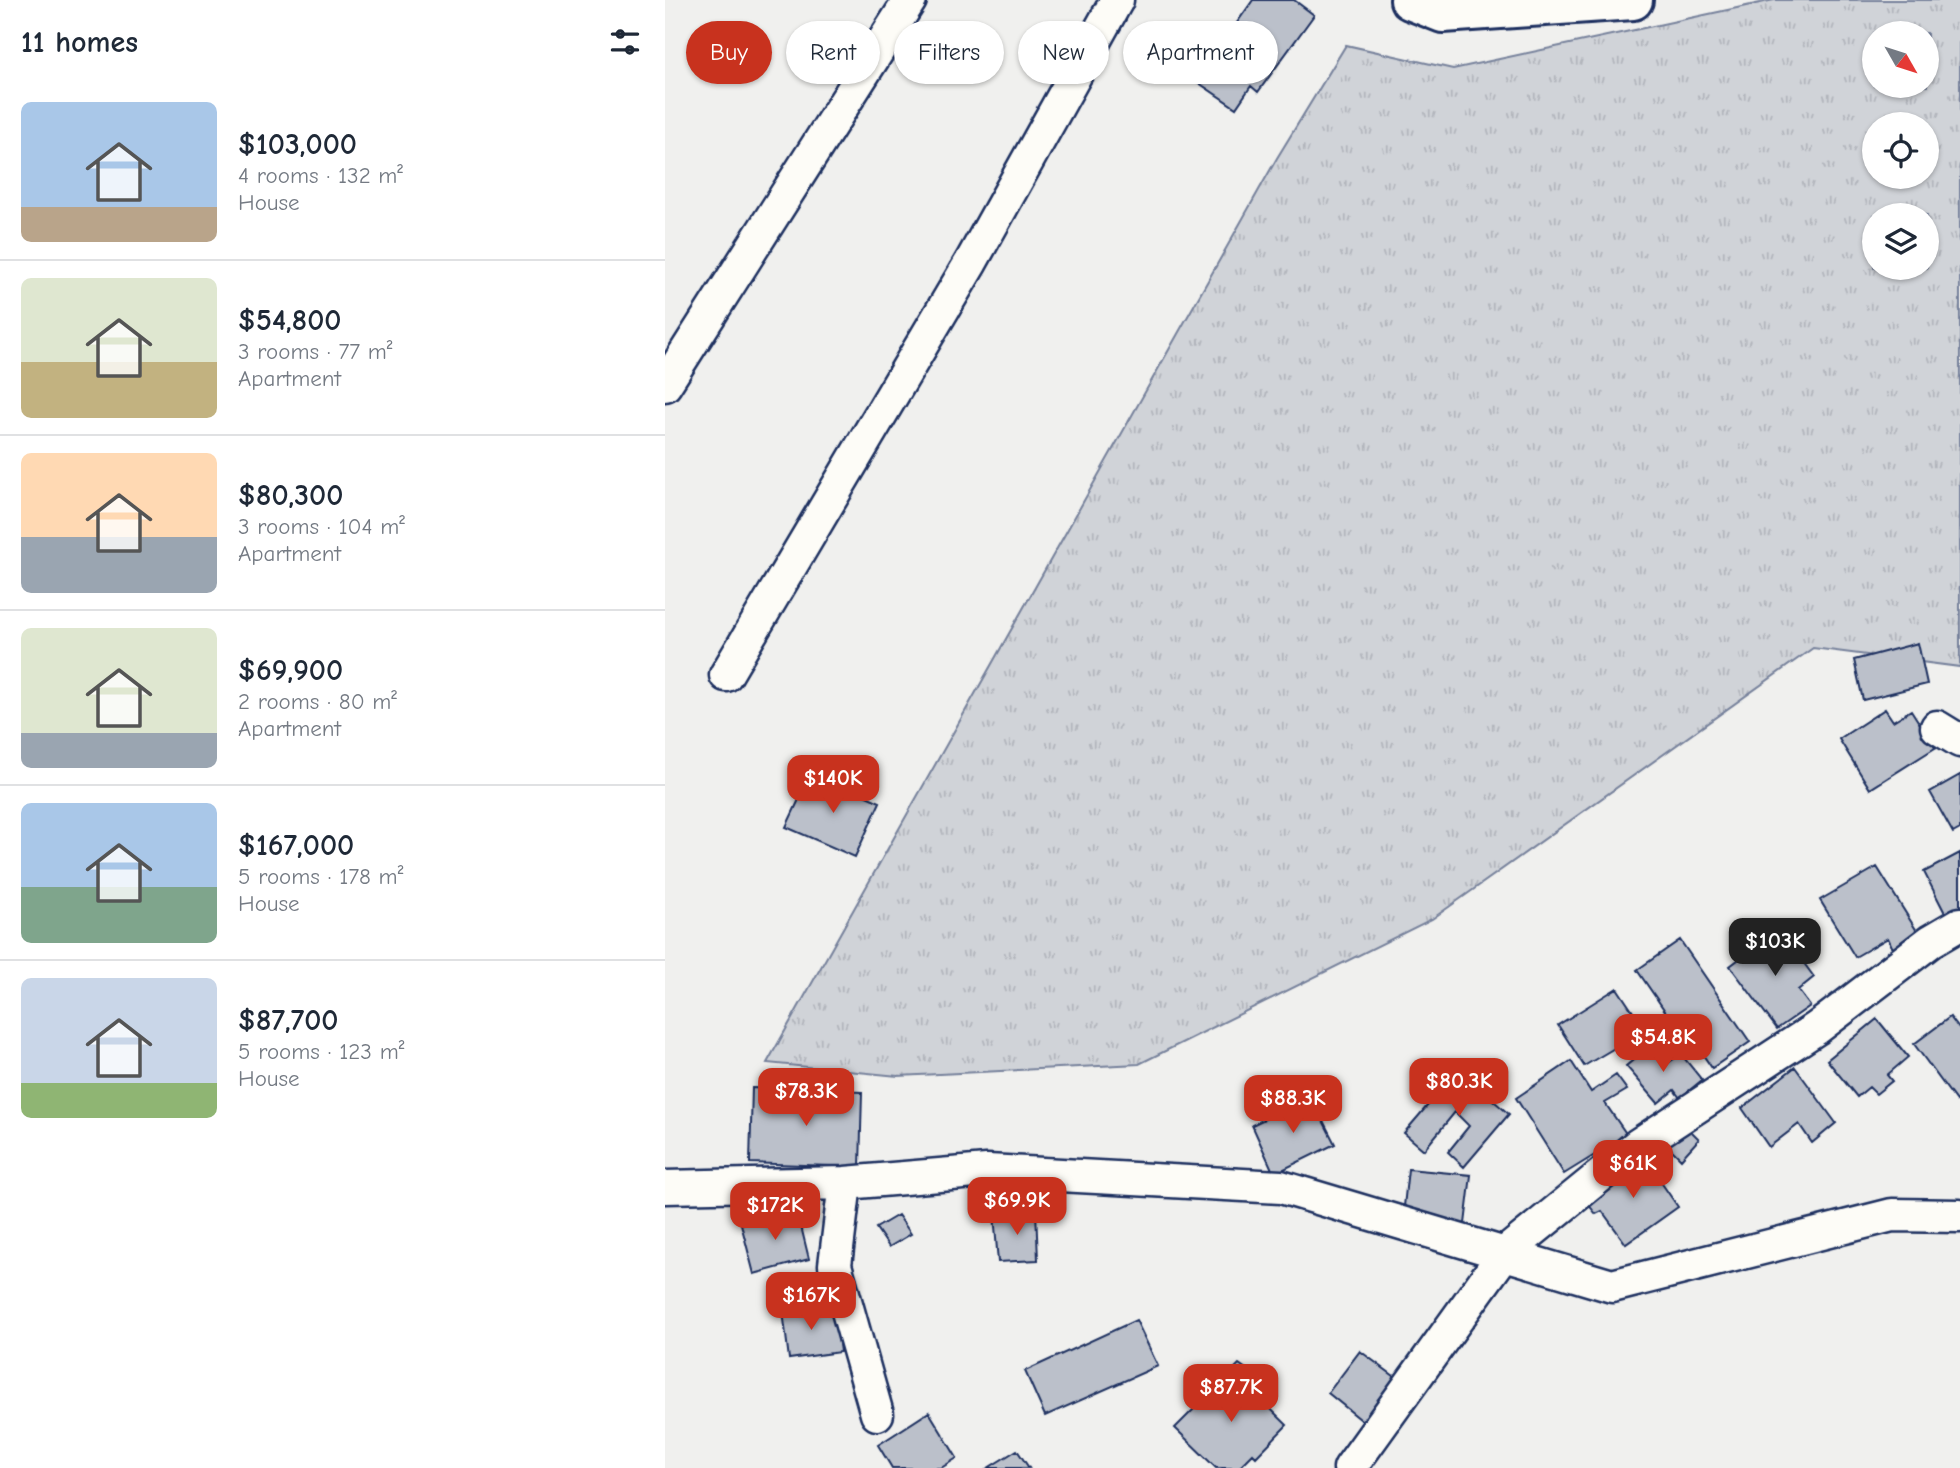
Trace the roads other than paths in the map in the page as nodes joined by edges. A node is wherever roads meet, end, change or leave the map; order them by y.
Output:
1 (910, 0) edge
2 (1117, 0) edge
3 (1410, 0) edge
4 (1633, 0) edge
5 (665, 385) edge
6 (726, 675) dead end
7 (1960, 924) edge
8 (845, 1183) junction
9 (665, 1187) edge
10 (1960, 1216) edge
11 (1504, 1254) junction
12 (877, 1414) dead end
13 (1350, 1468) edge

1 - 5 street
2 - 6 street
3 - 4 street
7 - 11 street
8 - 9 street
8 - 11 street
8 - 12 street
10 - 11 street
11 - 13 street

